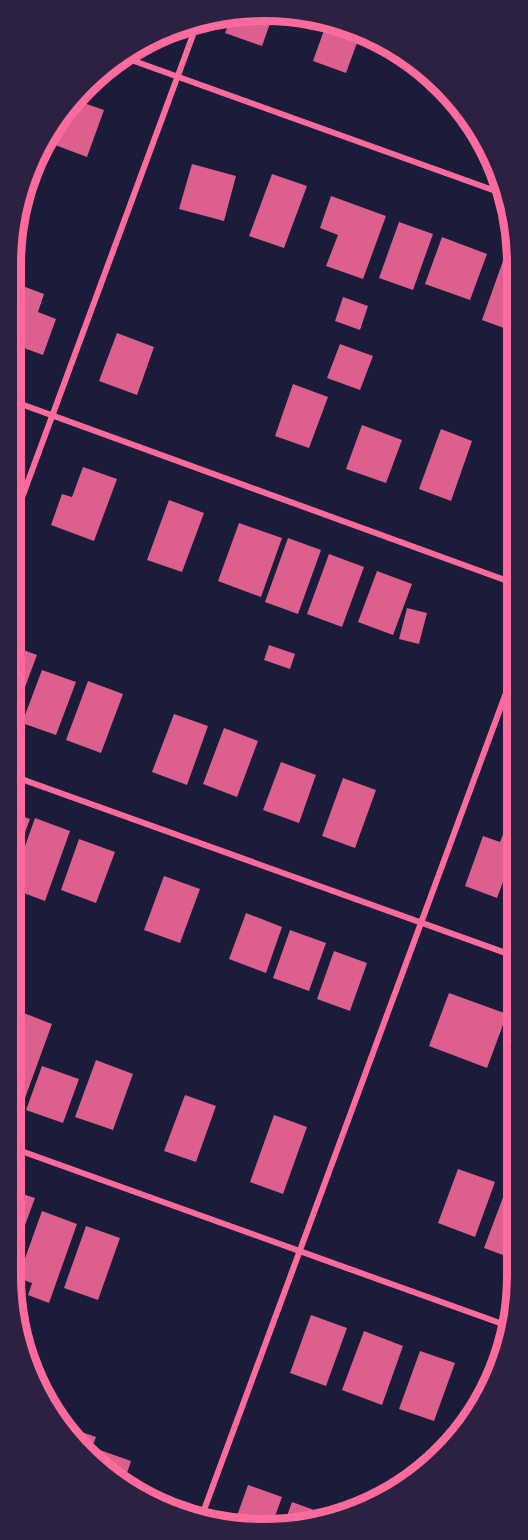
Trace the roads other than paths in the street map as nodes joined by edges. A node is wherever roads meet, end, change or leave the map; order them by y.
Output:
1 (194, 31) edge
2 (132, 60) edge
3 (178, 77) junction
4 (496, 191) edge
5 (21, 404) edge
6 (53, 416) junction
7 (21, 501) edge
8 (507, 581) edge
9 (507, 690) edge
10 (21, 779) edge
11 (421, 922) junction
12 (507, 953) edge
13 (21, 1151) edge
14 (300, 1250) junction
15 (502, 1324) edge
16 (203, 1511) edge

1 - 3 street
2 - 3 street
3 - 4 street
3 - 6 street
5 - 6 street
6 - 7 street
6 - 8 street
9 - 11 street
10 - 11 street
11 - 12 street
11 - 14 street
13 - 14 street
14 - 15 street
14 - 16 street

